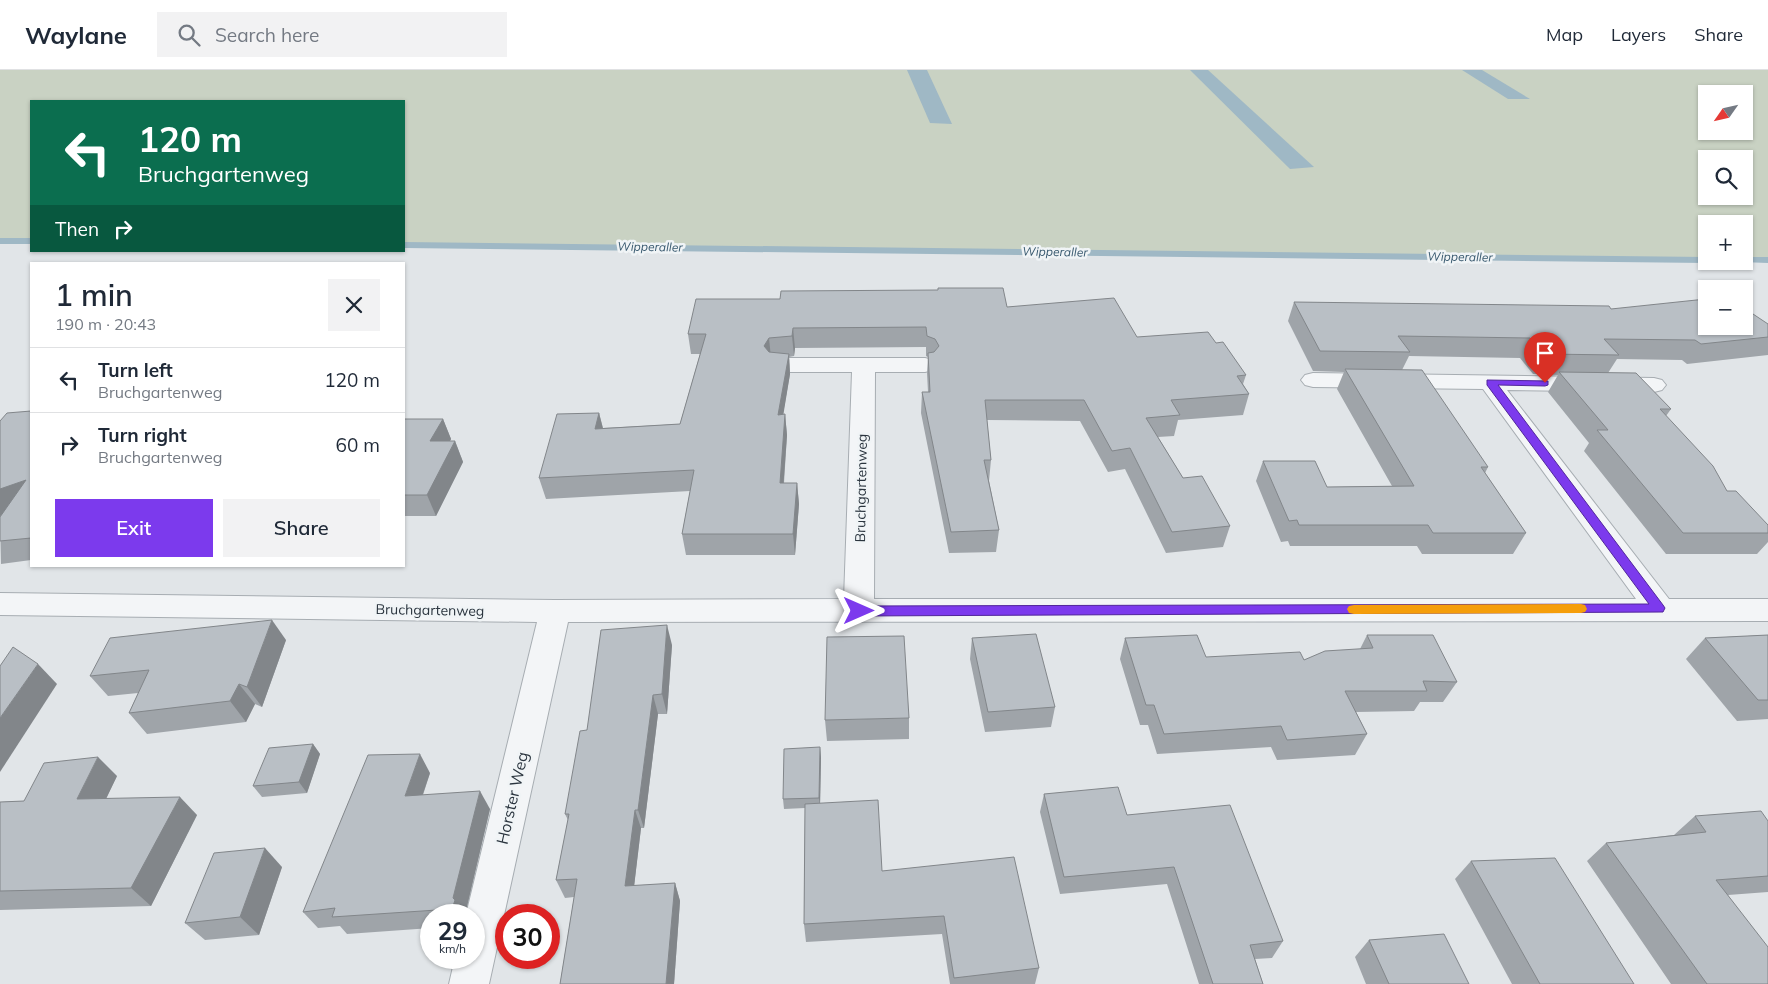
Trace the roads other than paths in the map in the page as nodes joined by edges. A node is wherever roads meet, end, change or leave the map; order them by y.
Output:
1 (779, 365) edge
2 (864, 365) junction
3 (925, 365) dead end
4 (1313, 380) dead end
5 (1490, 382) junction
6 (1654, 385) dead end
7 (0, 604) edge
8 (1659, 608) junction
9 (1768, 610) edge
10 (555, 611) junction
11 (859, 611) junction
12 (469, 984) edge

1 - 2 street
2 - 3 street
2 - 11 street, Bruchgartenweg
4 - 5 street
5 - 6 street
5 - 8 street
7 - 10 street, Bruchgartenweg
8 - 9 street, Bruchgartenweg
8 - 11 street, Bruchgartenweg
10 - 11 street, Bruchgartenweg
10 - 12 street, Horster Weg

